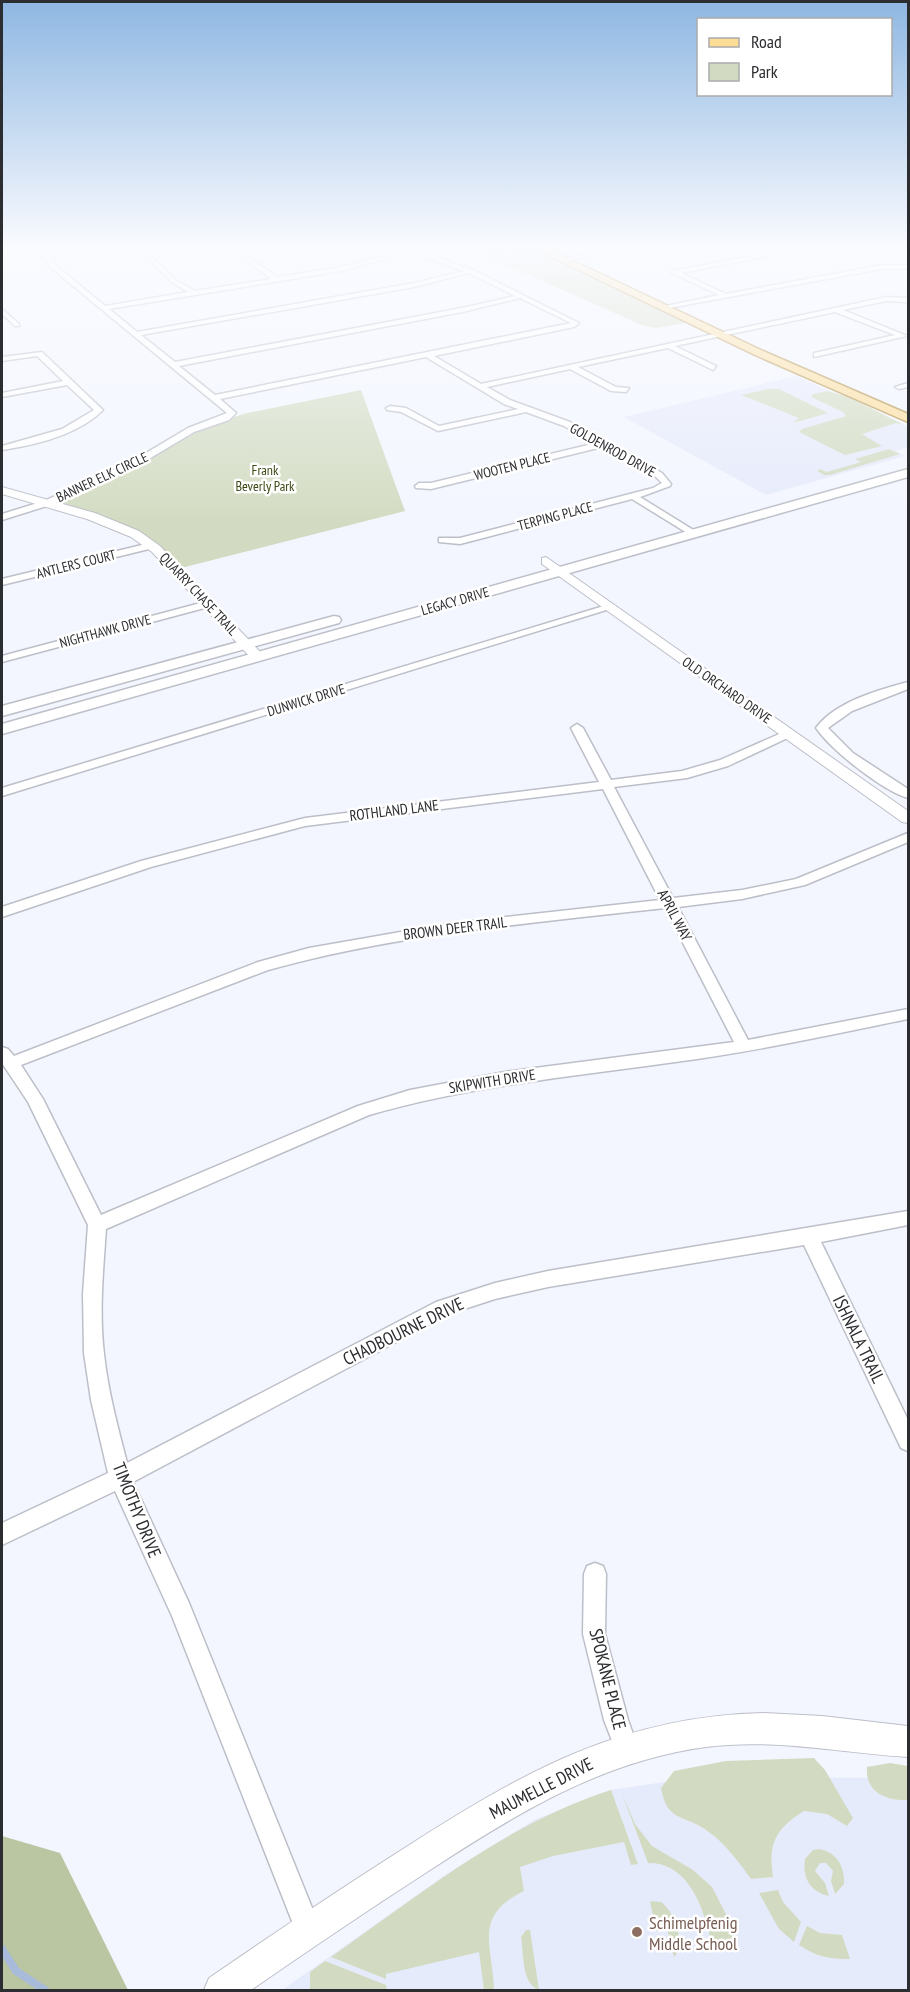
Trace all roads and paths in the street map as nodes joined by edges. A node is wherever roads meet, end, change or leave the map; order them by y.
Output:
1 (143, 340) edge
2 (302, 340) edge
3 (499, 340) edge
4 (697, 340) edge
5 (743, 340) edge
6 (746, 340) edge
7 (891, 340) edge
8 (669, 346) junction
9 (428, 355) junction
10 (817, 356) dead end
11 (2, 359) edge
12 (173, 364) junction
13 (572, 367) junction
14 (713, 368) dead end
15 (847, 381) junction
16 (69, 382) junction
17 (832, 385) junction
18 (909, 385) edge
19 (481, 386) junction
20 (899, 387) dead end
21 (626, 390) dead end
22 (2, 395) edge
23 (214, 398) junction
24 (390, 408) dead end
25 (909, 408) edge
26 (524, 410) junction
27 (909, 418) edge
28 (603, 444) junction
29 (2, 448) edge
30 (909, 460) edge
31 (909, 473) edge
32 (827, 482) junction
33 (667, 484) joint
34 (419, 486) dead end
35 (2, 490) edge
36 (844, 491) junction
37 (633, 496) junction
38 (47, 503) junction
39 (2, 517) edge
40 (678, 524) junction
41 (692, 533) junction
42 (442, 540) dead end
43 (150, 546) junction
44 (546, 561) junction
45 (561, 571) junction
46 (2, 582) edge
47 (208, 604) junction
48 (611, 607) junction
49 (246, 644) junction
50 (257, 656) junction
51 (2, 659) edge
52 (909, 685) edge
53 (2, 711) edge
54 (577, 728) dead end
55 (2, 729) edge
56 (790, 734) junction
57 (607, 785) junction
58 (2, 792) edge
59 (909, 794) edge
60 (909, 818) edge
61 (909, 837) edge
62 (669, 903) junction
63 (2, 912) edge
64 (909, 1014) edge
65 (744, 1046) junction
66 (6, 1058) edge
67 (909, 1218) edge
68 (97, 1225) junction
69 (810, 1238) junction
70 (909, 1441) edge
71 (120, 1478) junction
72 (2, 1534) edge
73 (595, 1574) dead end
74 (909, 1742) edge
75 (626, 1748) junction
76 (308, 1930) junction
77 (221, 1990) edge

1 - 12 street
2 - 12 street
3 - 9 street
4 - 8 street
5 - 17 main road
6 - 15 main road
7 - 10 street
8 - 13 street
8 - 14 street
9 - 19 street, GOLDENROD DRIVE
9 - 23 street
11 - 16 street
12 - 23 street
13 - 19 street
13 - 21 street
15 - 17 main road
15 - 25 main road
16 - 22 street
16 - 29 street
17 - 27 main road
18 - 20 street
19 - 26 street, GOLDENROD DRIVE
23 - 38 street, BANNER ELK CIRCLE
24 - 26 street
26 - 28 street, GOLDENROD DRIVE
28 - 33 street, GOLDENROD DRIVE
28 - 34 street, WOOTEN PLACE
30 - 32 main road, LEGACY DRIVE
31 - 36 main road, LEGACY DRIVE
32 - 36 main road
32 - 40 main road, LEGACY DRIVE
33 - 37 street, TERPING PLACE
35 - 38 street, QUARRY CHASE TRAIL
36 - 41 main road, LEGACY DRIVE
37 - 40 street
37 - 42 street, TERPING PLACE
38 - 39 street, BANNER ELK CIRCLE
38 - 43 street, QUARRY CHASE TRAIL
40 - 41 street
40 - 44 main road, LEGACY DRIVE
41 - 45 main road, LEGACY DRIVE
43 - 46 street, ANTLERS COURT
43 - 47 street, QUARRY CHASE TRAIL
44 - 45 street, OLD ORCHARD DRIVE
44 - 49 main road, LEGACY DRIVE
45 - 48 street, OLD ORCHARD DRIVE
45 - 50 main road, LEGACY DRIVE
47 - 49 street, QUARRY CHASE TRAIL
47 - 51 street, NIGHTHAWK DRIVE
48 - 56 street, OLD ORCHARD DRIVE
48 - 58 street, DUNWICK DRIVE
49 - 50 street, QUARRY CHASE TRAIL
49 - 53 main road, LEGACY DRIVE
50 - 55 main road, LEGACY DRIVE
52 - 59 street
54 - 57 street, APRIL WAY
56 - 57 street, ROTHLAND LANE
56 - 60 street, OLD ORCHARD DRIVE
57 - 62 street, APRIL WAY
57 - 63 street, ROTHLAND LANE
61 - 62 street, BROWN DEER TRAIL
62 - 65 street, APRIL WAY
62 - 66 street, BROWN DEER TRAIL
64 - 65 street, SKIPWITH DRIVE
65 - 68 street, SKIPWITH DRIVE
66 - 68 street
67 - 69 street, CHADBOURNE DRIVE
68 - 71 street, TIMOTHY DRIVE
69 - 70 street, ISHNALA TRAIL
69 - 71 street, CHADBOURNE DRIVE
71 - 72 street, CHADBOURNE DRIVE
71 - 76 street, TIMOTHY DRIVE
73 - 75 street, SPOKANE PLACE
74 - 75 street, MAUMELLE DRIVE
75 - 76 street, MAUMELLE DRIVE
76 - 77 street, MAUMELLE DRIVE

